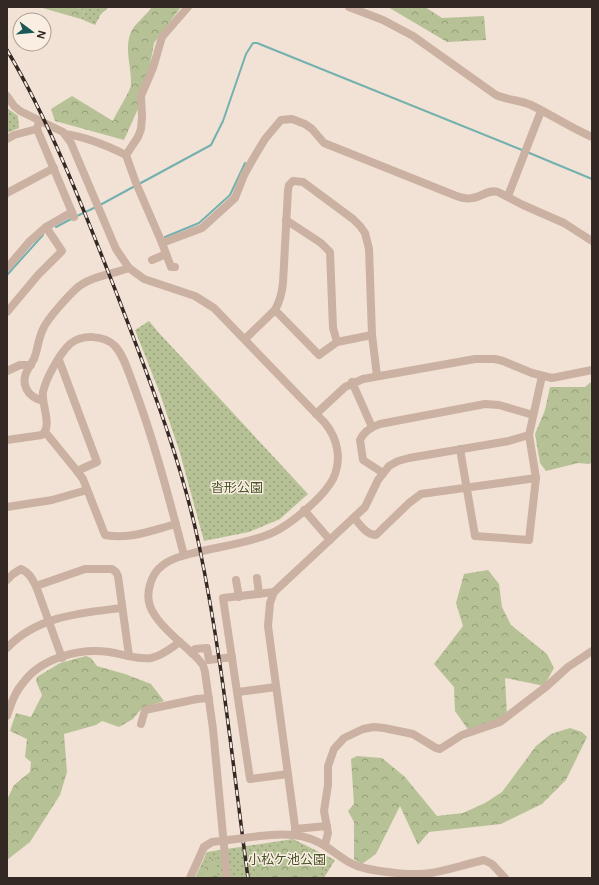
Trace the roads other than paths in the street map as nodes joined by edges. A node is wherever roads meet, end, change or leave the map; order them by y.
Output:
1 (188, 7) edge
2 (349, 7) edge
3 (7, 96) edge
4 (541, 111) junction
5 (38, 120) junction
6 (37, 129) junction
7 (65, 134) junction
8 (592, 137) edge
9 (7, 139) edge
10 (126, 155) junction
11 (54, 168) junction
12 (7, 193) edge
13 (508, 196) junction
14 (286, 220) junction
15 (46, 228) junction
16 (592, 241) edge
17 (162, 243) junction
18 (166, 254) junction
19 (152, 260) dead end
20 (175, 267) dead end
21 (7, 268) edge
22 (129, 268) junction
23 (275, 310) junction
24 (7, 312) edge
25 (372, 335) junction
26 (244, 339) junction
27 (337, 342) junction
28 (59, 360) junction
29 (31, 365) junction
30 (592, 370) edge
31 (7, 371) edge
32 (377, 376) junction
33 (542, 376) junction
34 (352, 382) junction
35 (43, 401) junction
36 (316, 414) junction
37 (533, 415) junction
38 (372, 427) junction
39 (46, 433) junction
40 (528, 435) junction
41 (7, 440) edge
42 (460, 449) junction
43 (78, 470) junction
44 (383, 473) junction
45 (536, 478) junction
46 (467, 488) junction
47 (87, 490) junction
48 (7, 507) edge
49 (304, 510) junction
50 (354, 518) junction
51 (176, 524) junction
52 (330, 540) junction
53 (184, 556) junction
54 (257, 578) dead end
55 (7, 580) edge
56 (236, 580) dead end
57 (36, 586) junction
58 (274, 592) junction
59 (259, 594) junction
60 (239, 596) junction
61 (121, 608) junction
62 (48, 622) junction
63 (180, 642) junction
64 (7, 648) edge
65 (592, 651) edge
66 (192, 653) junction
67 (129, 656) junction
68 (232, 656) junction
69 (62, 658) junction
70 (276, 687) junction
71 (238, 692) junction
72 (209, 698) junction
73 (7, 716) edge
74 (141, 724) dead end
75 (288, 774) junction
76 (327, 826) junction
77 (295, 832) junction
78 (325, 845) junction
79 (190, 878) edge
80 (227, 878) edge
81 (505, 878) edge

1 - 10 street
2 - 4 street
3 - 5 street
4 - 8 street
4 - 13 street
5 - 6 street
5 - 7 street
6 - 9 street
6 - 11 street
7 - 10 street
7 - 22 street
10 - 17 street
11 - 12 street
11 - 15 street
13 - 16 street
13 - 17 street
14 - 23 street
14 - 25 street
14 - 27 street
15 - 21 street
15 - 24 street
17 - 18 street
18 - 19 street
18 - 20 street
22 - 26 street
22 - 29 street
23 - 26 street
23 - 27 street
25 - 27 street
25 - 32 street
26 - 36 street
28 - 35 street
28 - 43 street
28 - 51 street
29 - 31 street
29 - 35 street
30 - 33 street
32 - 33 street
32 - 34 street
33 - 37 street
34 - 36 street
34 - 38 street
35 - 39 street
36 - 49 street
37 - 38 street
37 - 40 street
38 - 44 street
39 - 41 street
39 - 43 street
40 - 42 street
40 - 45 street
42 - 44 street
42 - 46 street
43 - 47 street
44 - 50 street
45 - 46 street
45 - 46 street
46 - 50 street
47 - 48 street
47 - 51 street
49 - 52 street
49 - 53 street
50 - 52 street
51 - 53 street
52 - 58 street
53 - 63 street
54 - 59 street
55 - 57 street
56 - 60 street
57 - 61 street
57 - 62 street
58 - 59 street
58 - 70 street
59 - 60 street
60 - 68 street
61 - 62 street
61 - 67 street
62 - 64 street
62 - 69 street
63 - 66 street
63 - 67 street
65 - 76 street
66 - 68 street
66 - 72 street
67 - 69 street
68 - 71 street
69 - 73 street
70 - 71 street
70 - 75 street
71 - 75 street
72 - 74 street
72 - 80 street
75 - 77 street
76 - 77 street
76 - 78 street
77 - 78 street
77 - 79 street, bridge
78 - 81 street

